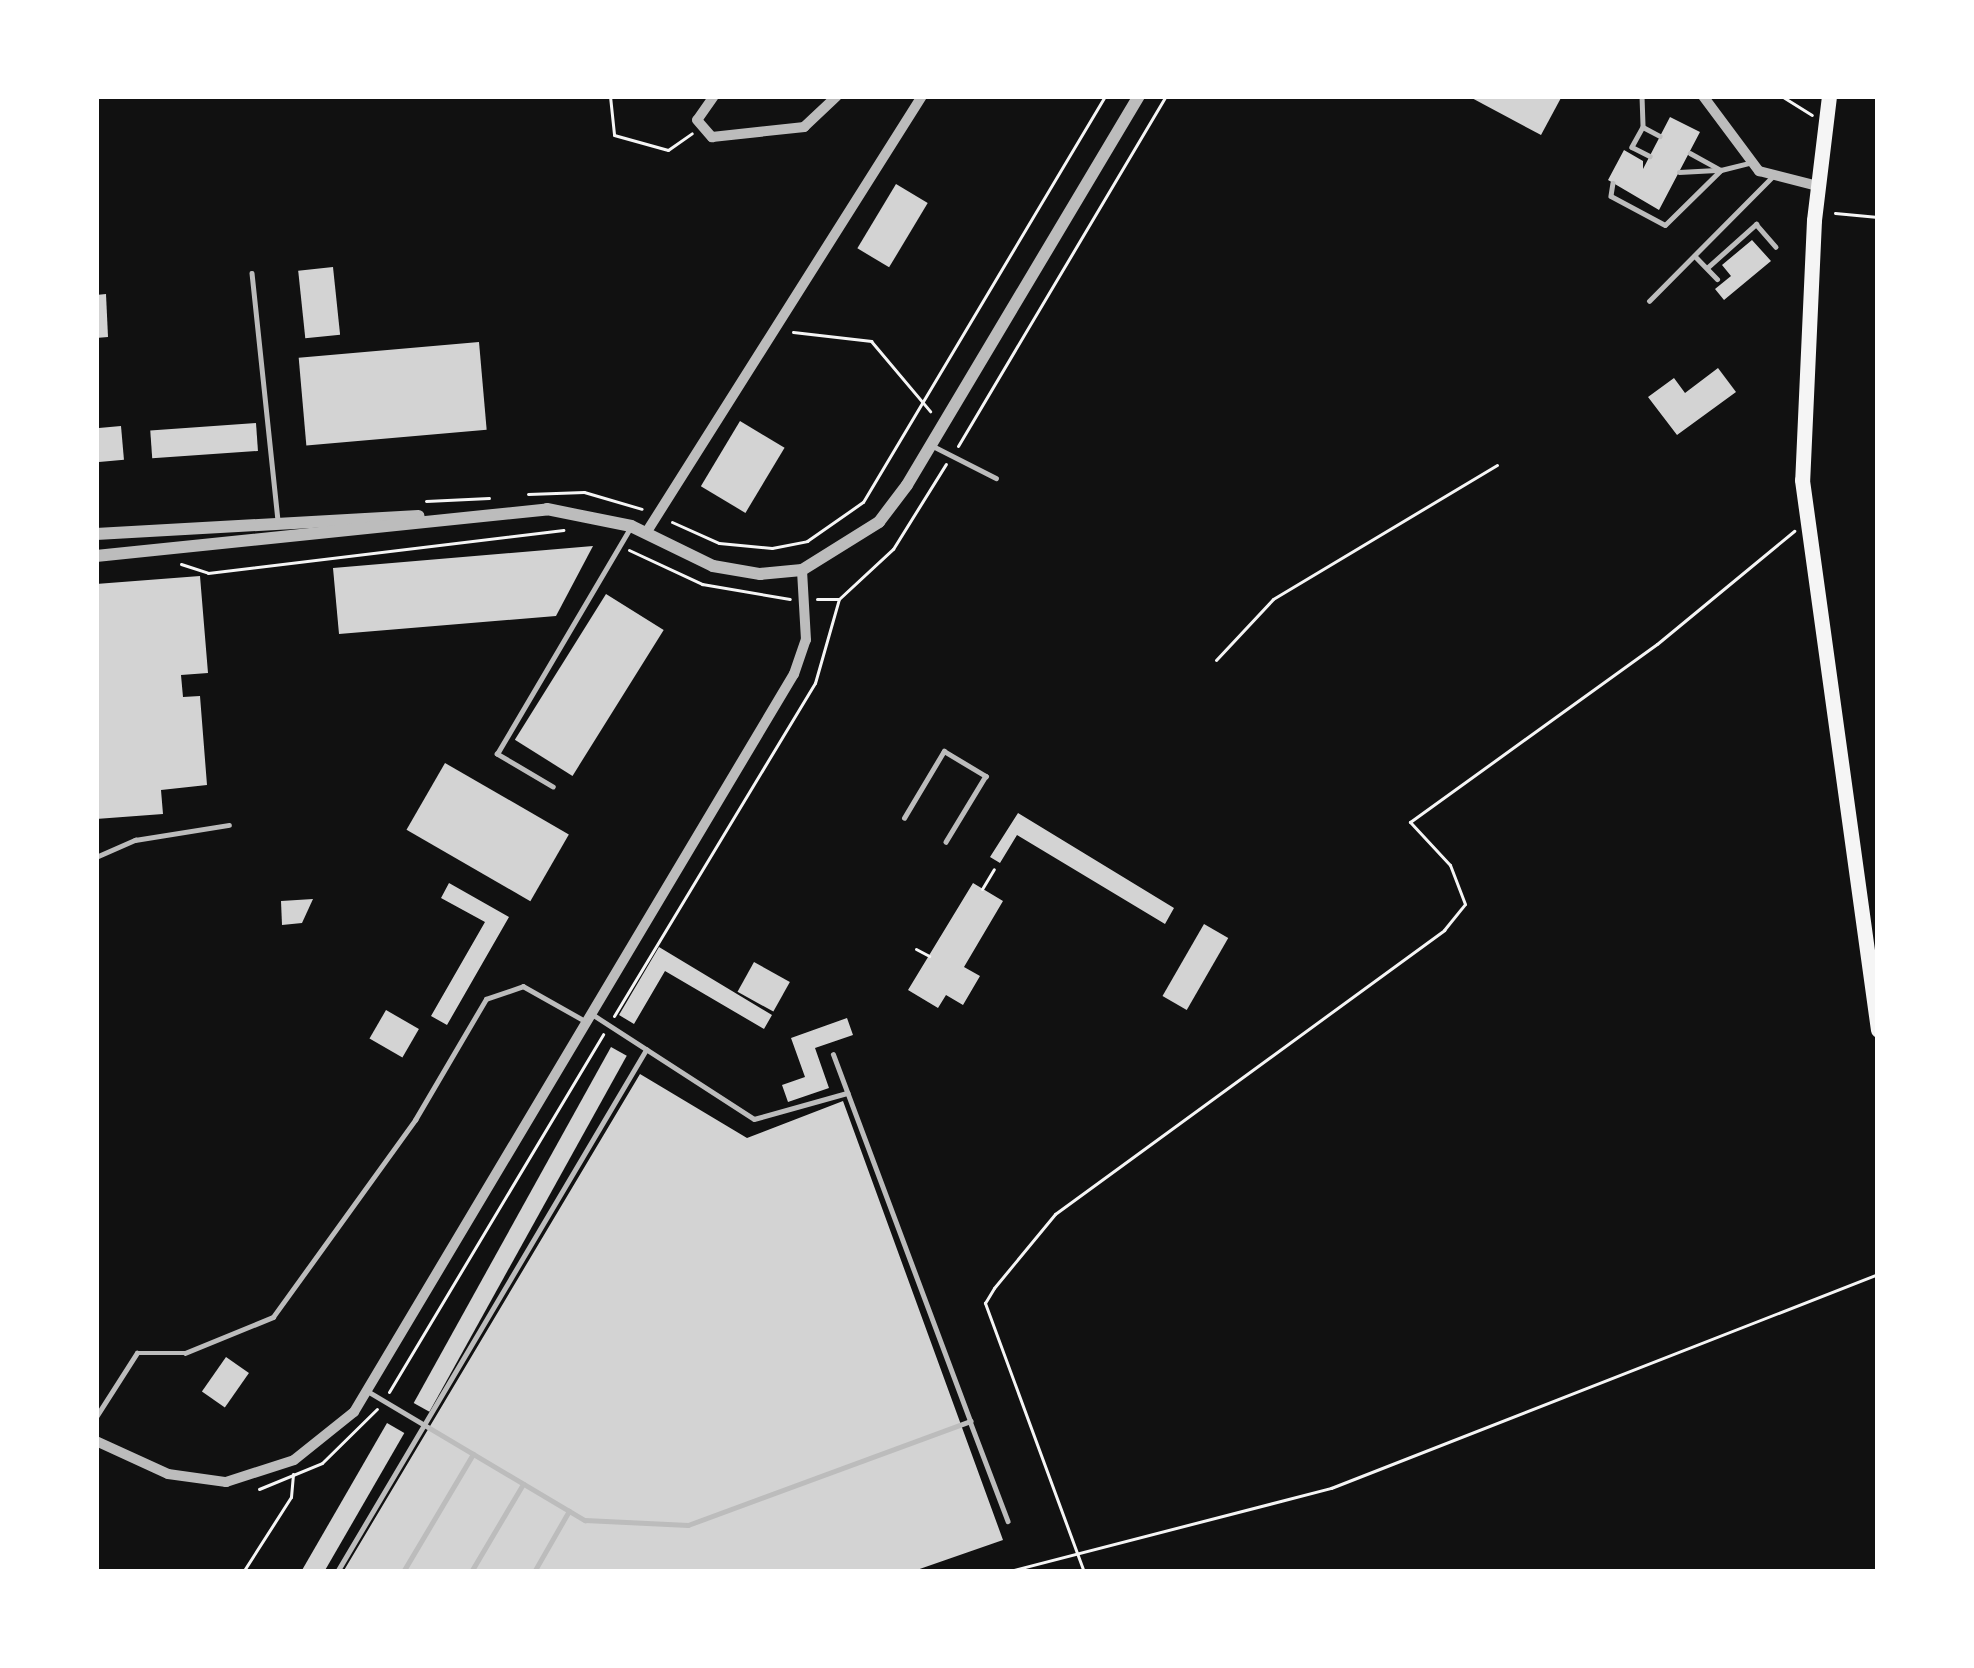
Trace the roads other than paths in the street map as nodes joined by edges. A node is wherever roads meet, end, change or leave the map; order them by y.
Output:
1 (714, 96) edge
2 (837, 96) edge
3 (922, 96) edge
4 (1139, 96) edge
5 (1642, 96) edge
6 (1702, 96) edge
7 (1829, 96) edge
8 (1643, 127) junction
9 (1660, 136) dead end
10 (1690, 153) dead end
11 (1650, 156) dead end
12 (1750, 163) junction
13 (1721, 170) junction
14 (1679, 172) dead end
15 (1771, 178) junction
16 (1613, 183) dead end
17 (1818, 186) junction
18 (1776, 247) dead end
19 (1695, 256) junction
20 (1707, 268) junction
21 (252, 273) dead end
22 (1717, 279) dead end
23 (1649, 302) dead end
24 (931, 446) junction
25 (996, 478) dead end
26 (440, 517) junction
27 (278, 519) junction
28 (631, 526) junction
29 (646, 533) junction
30 (96, 534) edge
31 (96, 556) edge
32 (802, 570) junction
33 (553, 787) dead end
34 (904, 818) dead end
35 (229, 825) dead end
36 (946, 842) dead end
37 (96, 857) edge
38 (593, 1020) junction
39 (1878, 1030) edge
40 (646, 1049) junction
41 (833, 1055) dead end
42 (847, 1093) junction
43 (369, 1393) junction
44 (96, 1417) edge
45 (970, 1421) junction
46 (425, 1425) junction
47 (96, 1441) edge
48 (473, 1454) junction
49 (523, 1484) junction
50 (569, 1511) junction
51 (1008, 1521) dead end
52 (338, 1572) edge
53 (403, 1572) edge
54 (471, 1572) edge
55 (534, 1572) edge

1 - 2 street
3 - 29 street
4 - 24 street
5 - 8 lane
6 - 12 street
7 - 17 main road
8 - 9 lane
8 - 11 lane
10 - 13 lane
12 - 13 lane
12 - 15 street
13 - 14 lane
13 - 16 lane
15 - 17 street
15 - 19 lane
17 - 39 main road
18 - 20 lane
19 - 20 lane
19 - 23 lane
20 - 22 lane
21 - 27 lane
24 - 25 lane
24 - 32 street
26 - 27 street
26 - 28 street
26 - 31 street
27 - 30 street
28 - 29 street
28 - 33 lane
29 - 32 street
32 - 38 street
34 - 36 lane
35 - 37 lane
38 - 40 lane
38 - 43 street
38 - 44 lane
40 - 42 lane
40 - 46 lane
41 - 42 lane
42 - 45 lane
43 - 46 lane
43 - 47 street
45 - 50 lane
45 - 51 lane
46 - 48 lane
46 - 52 lane
48 - 49 lane
48 - 53 lane
49 - 50 lane
49 - 54 lane
50 - 55 lane

